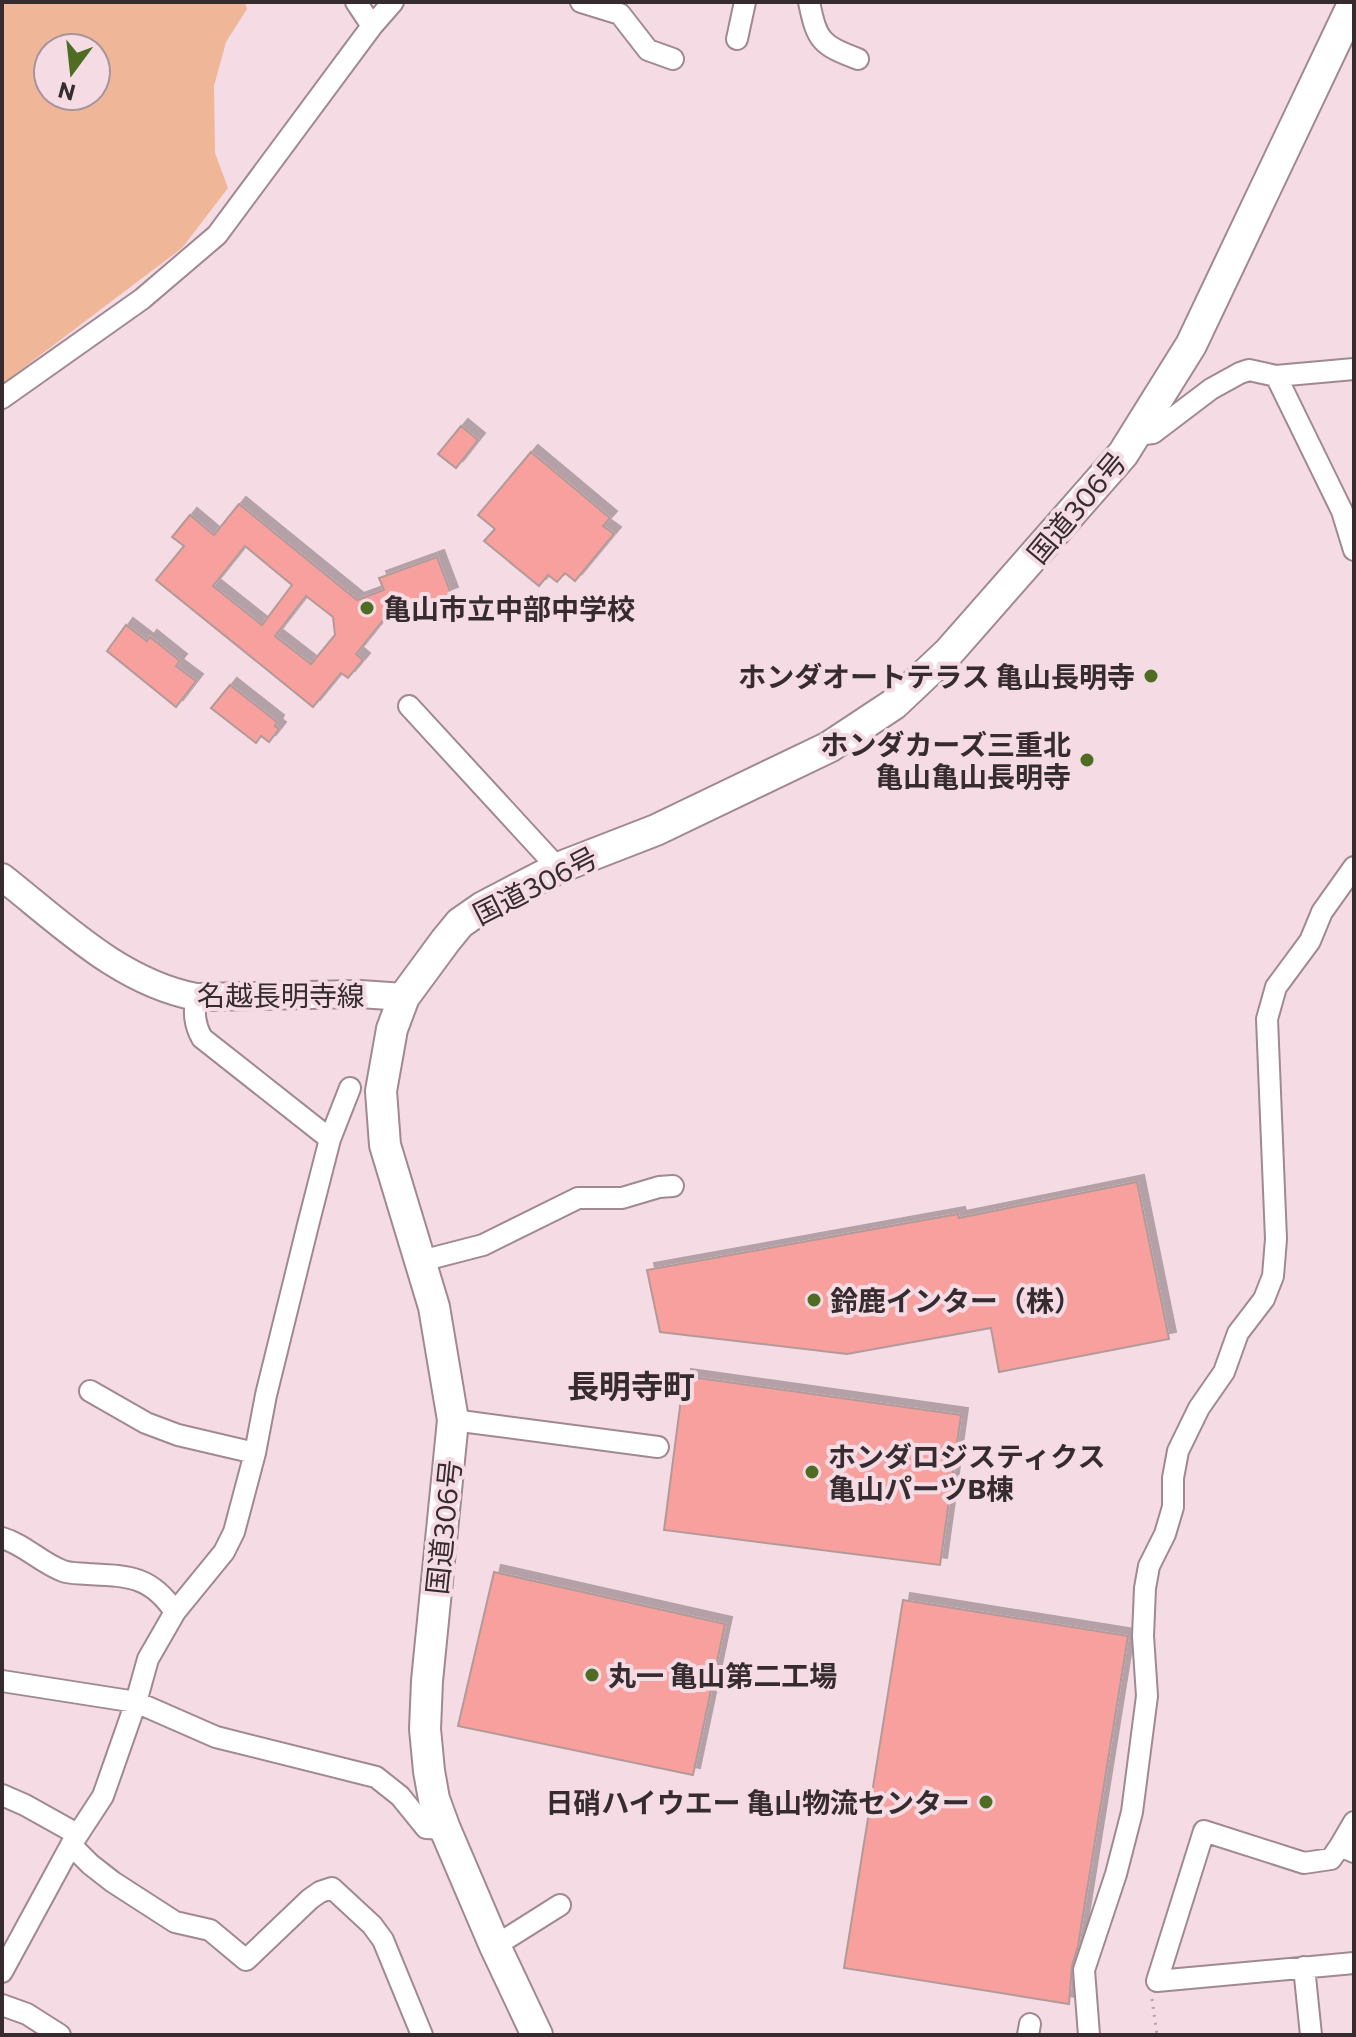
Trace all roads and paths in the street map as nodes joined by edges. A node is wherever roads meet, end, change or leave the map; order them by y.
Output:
1 (356, 2) edge
2 (393, 2) edge
3 (745, 2) edge
4 (809, 2) edge
5 (1354, 2) edge
6 (589, 3) edge
7 (372, 26) junction
8 (737, 39) dead end
9 (673, 59) dead end
10 (858, 59) dead end
11 (1354, 369) edge
12 (1276, 376) junction
13 (2, 398) edge
14 (1136, 435) junction
15 (1354, 550) edge
16 (409, 706) dead end
17 (1354, 867) edge
18 (558, 868) junction
19 (2, 877) edge
20 (196, 997) junction
21 (404, 997) junction
22 (350, 1088) dead end
23 (330, 1139) junction
24 (673, 1186) dead end
25 (421, 1261) junction
26 (90, 1391) dead end
27 (453, 1420) junction
28 (658, 1447) dead end
29 (255, 1453) junction
30 (2, 1538) edge
31 (175, 1612) junction
32 (2, 1681) edge
33 (136, 1702) junction
34 (2, 1795) edge
35 (1354, 1822) edge
36 (445, 1829) junction
37 (74, 1840) junction
38 (1347, 1849) edge
39 (560, 1905) dead end
40 (495, 1946) junction
41 (1354, 1963) edge
42 (1304, 1967) junction
43 (2, 1972) edge
44 (1157, 1981) junction
45 (2, 2005) edge
46 (60, 2035) edge
47 (422, 2035) edge
48 (537, 2035) edge
49 (1089, 2035) edge
50 (1157, 2035) edge
51 (1311, 2035) edge

1 - 7 street
2 - 7 street
3 - 8 street
4 - 10 street
5 - 14 highway, 国道306号
6 - 9 street
7 - 13 street
11 - 12 street
12 - 14 street
12 - 15 street
14 - 18 highway, 国道306号
16 - 18 street
17 - 49 street
18 - 21 highway, 国道306号
19 - 20 main road, 名越長明寺線
20 - 21 main road, 名越長明寺線
20 - 23 street
21 - 25 highway, 国道306号
22 - 23 street
23 - 29 street
24 - 25 street
25 - 27 highway, 国道306号
26 - 29 street
27 - 28 street
27 - 36 highway, 国道306号
29 - 31 street
30 - 31 street
31 - 33 street
32 - 33 street
33 - 36 street
33 - 37 street
34 - 37 street
35 - 38 street
36 - 40 highway, 国道306号
37 - 43 street
37 - 47 street
38 - 44 street
39 - 40 street
40 - 48 highway, 国道306号
41 - 42 street
42 - 44 street
42 - 51 street
44 - 50 path
45 - 46 street

